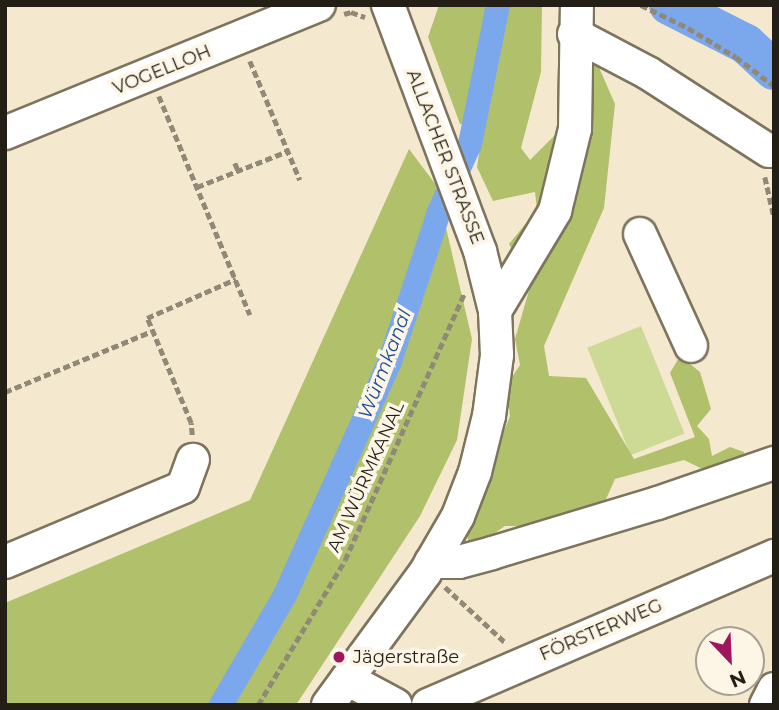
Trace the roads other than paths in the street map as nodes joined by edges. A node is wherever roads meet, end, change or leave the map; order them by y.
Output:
1 (328, 11) edge
2 (379, 12) edge
3 (575, 20) edge
4 (5, 134) edge
5 (769, 150) road end
6 (640, 234) dead end
7 (483, 304) junction
8 (691, 345) dead end
9 (193, 460) road end
10 (774, 463) edge
11 (774, 556) edge
12 (5, 562) edge
13 (438, 575) junction
14 (347, 679) junction
15 (774, 689) edge
16 (328, 705) edge
17 (396, 705) edge
18 (428, 705) edge
19 (766, 705) edge

1 - 4 street, VOGELLOH
2 - 7 street, ALLACHER STRASSE
3 - 5 street
3 - 7 street
6 - 8 street
7 - 13 street, ALLACHER STRASSE
9 - 12 street
10 - 13 street
11 - 18 street, FÖRSTERWEG
13 - 14 street, ALLACHER STRASSE
14 - 16 street, ALLACHER STRASSE
14 - 17 street
15 - 19 street

